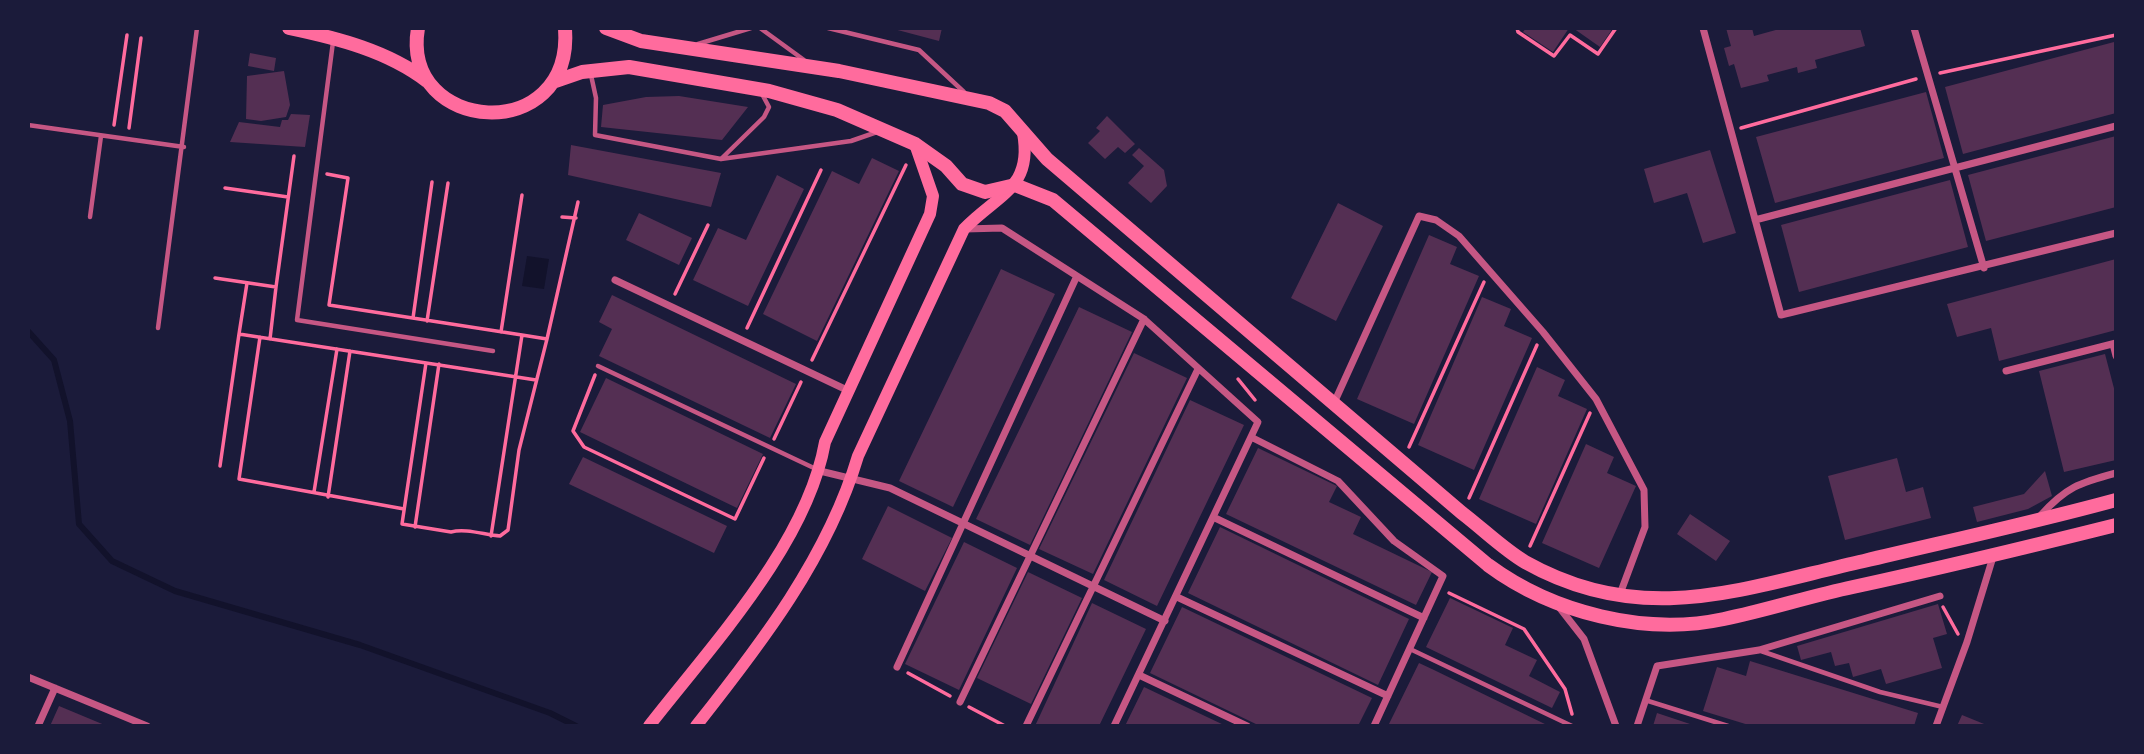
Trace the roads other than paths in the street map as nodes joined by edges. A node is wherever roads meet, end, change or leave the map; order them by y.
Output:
1 (197, 28) edge
2 (289, 28) edge
3 (418, 28) edge
4 (565, 28) edge
5 (606, 28) edge
6 (751, 28) edge
7 (760, 28) edge
8 (828, 28) edge
9 (1703, 28) edge
10 (1913, 28) edge
11 (334, 38) junction
12 (685, 48) junction
13 (813, 67) junction
14 (591, 71) junction
15 (553, 82) junction
16 (432, 85) junction
17 (761, 90) junction
18 (969, 98) junction
19 (28, 125) edge
20 (2116, 126) edge
21 (884, 130) junction
22 (1023, 133) junction
23 (101, 136) junction
24 (915, 144) junction
25 (184, 147) junction
26 (721, 159) junction
27 (1956, 167) junction
28 (1015, 184) junction
29 (90, 217) dead end
30 (1755, 220) junction
31 (964, 229) junction
32 (2116, 233) edge
33 (1984, 268) junction
34 (1076, 278) junction
35 (615, 280) dead end
36 (1144, 319) junction
37 (158, 328) dead end
38 (2114, 343) edge
39 (493, 351) dead end
40 (2116, 356) edge
41 (598, 366) road end
42 (1198, 369) junction
43 (2006, 371) dead end
44 (849, 392) junction
45 (1334, 402) junction
46 (1251, 437) junction
47 (820, 471) junction
48 (2116, 473) edge
49 (851, 481) junction
50 (2116, 500) edge
51 (1213, 517) junction
52 (2035, 522) junction
53 (964, 525) junction
54 (2116, 526) edge
55 (1030, 556) junction
56 (1993, 557) junction
57 (1093, 587) junction
58 (1620, 594) junction
59 (1940, 596) road end
60 (1177, 597) junction
61 (1554, 601) junction
62 (1424, 618) junction
63 (1165, 621) junction
64 (1410, 649) junction
65 (1759, 650) junction
66 (897, 667) dead end
67 (1139, 675) junction
68 (28, 677) edge
69 (55, 688) junction
70 (1388, 696) junction
71 (1645, 701) junction
72 (960, 702) dead end
73 (1944, 707) junction
74 (129, 723) edge
75 (38, 726) edge
76 (147, 726) edge
77 (649, 726) edge
78 (696, 726) edge
79 (1026, 726) edge
80 (1114, 726) edge
81 (1247, 726) edge
82 (1374, 726) edge
83 (1573, 726) edge
84 (1616, 726) edge
85 (1637, 726) edge
86 (1728, 726) edge
87 (1936, 726) edge

1 - 25 lane
2 - 11 main road
3 - 16 main road
4 - 15 main road
5 - 12 main road
6 - 12 lane
7 - 13 lane
8 - 18 lane
9 - 30 street
10 - 27 street
11 - 16 main road
11 - 39 lane
12 - 13 main road
13 - 18 main road
14 - 15 main road
14 - 17 main road
14 - 26 lane
15 - 16 main road
17 - 21 main road
17 - 26 lane
18 - 22 main road
19 - 23 lane
20 - 27 street
21 - 24 main road
21 - 26 lane
22 - 28 main road
22 - 45 main road
23 - 25 lane
23 - 29 lane
24 - 28 main road
24 - 44 main road
25 - 37 lane
27 - 30 street
27 - 33 street
28 - 31 main road
28 - 61 main road
30 - 33 street
31 - 34 street
31 - 49 main road
32 - 33 street
34 - 36 street
34 - 53 street
35 - 44 street
36 - 42 street
36 - 55 street
38 - 40 street
38 - 43 street
41 - 47 lane
42 - 46 street
42 - 57 street
44 - 47 main road
45 - 58 main road
45 - 58 street
46 - 51 street
46 - 62 street
47 - 49 street
47 - 77 main road
48 - 52 street
49 - 53 street
49 - 78 main road
50 - 52 main road
51 - 60 street
51 - 62 street
52 - 58 main road
53 - 55 street
53 - 66 street
54 - 56 main road
55 - 57 street
55 - 72 street
56 - 61 main road
56 - 73 street
57 - 63 street
57 - 79 street
59 - 65 street
60 - 63 street
60 - 70 street
61 - 84 street
62 - 64 street
63 - 67 street
64 - 70 street
64 - 83 lane
65 - 71 street
65 - 73 lane
67 - 80 street
67 - 81 street
68 - 69 street
69 - 74 street
69 - 75 street
70 - 82 street
71 - 85 street
71 - 86 lane
73 - 87 street
74 - 76 street

